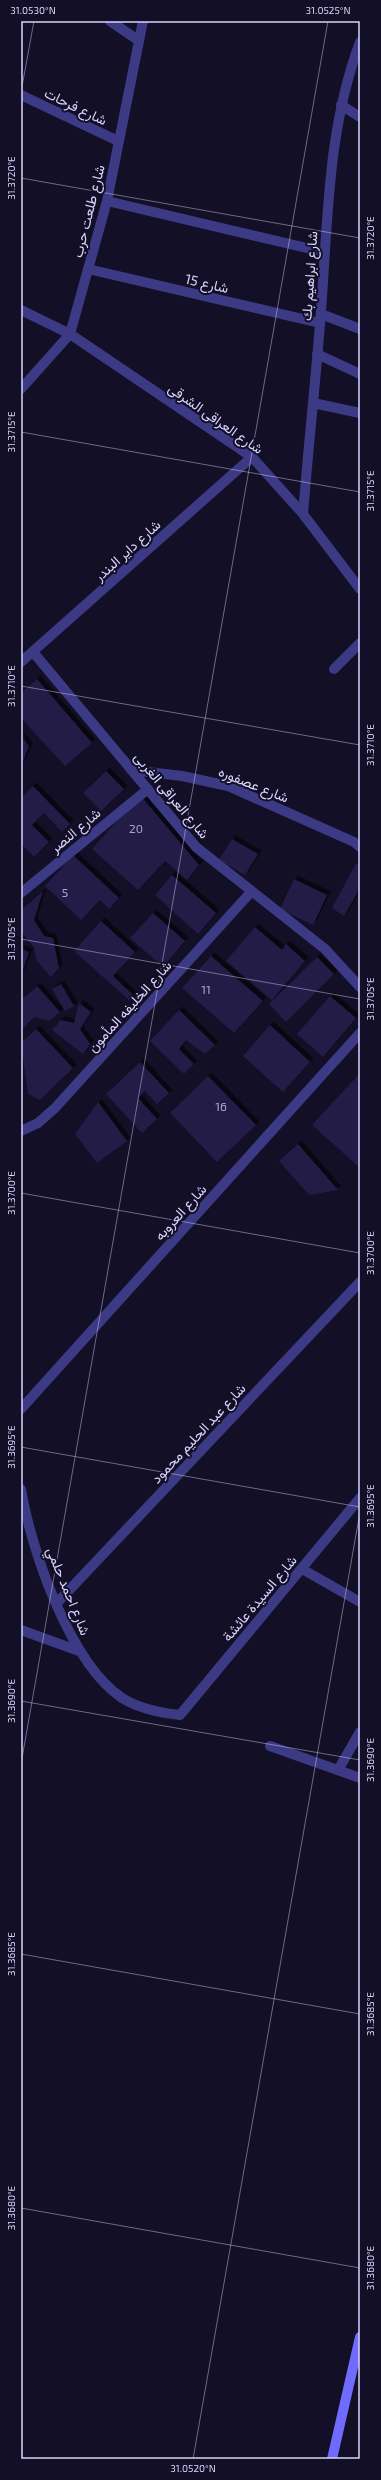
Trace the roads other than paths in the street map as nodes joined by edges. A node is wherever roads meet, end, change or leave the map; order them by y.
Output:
1 (110, 21) edge
2 (143, 21) edge
3 (138, 40) junction
4 (360, 42) edge
5 (21, 95) edge
6 (341, 105) junction
7 (360, 117) edge
8 (118, 142) junction
9 (107, 201) junction
10 (324, 252) junction
11 (88, 269) junction
12 (21, 310) edge
13 (321, 318) junction
14 (360, 329) edge
15 (70, 334) junction
16 (317, 354) junction
17 (360, 374) edge
18 (21, 389) edge
19 (313, 403) junction
20 (360, 413) edge
21 (252, 457) junction
22 (303, 514) junction
23 (360, 589) edge
24 (360, 643) edge
25 (33, 652) junction
26 (21, 662) edge
27 (334, 669) dead end
28 (131, 770) junction
29 (148, 789) junction
30 (360, 847) edge
31 (251, 892) junction
32 (21, 893) edge
33 (360, 987) edge
34 (360, 1033) edge
35 (21, 1130) edge
36 (360, 1282) edge
37 (21, 1410) edge
38 (21, 1489) edge
39 (360, 1498) edge
40 (302, 1569) junction
41 (360, 1602) edge
42 (57, 1603) junction
43 (21, 1630) edge
44 (79, 1651) junction
45 (180, 1715) joint
46 (360, 1732) edge
47 (270, 1746) dead end
48 (338, 1770) junction
49 (360, 1778) edge
50 (360, 2338) edge
51 (332, 2459) edge

1 - 3 street
2 - 3 street, شارع طلعت حرب
3 - 8 street, شارع طلعت حرب
4 - 6 street, شارع ابراهيم بك
5 - 8 street, شارع فرحات
6 - 7 street
6 - 10 street, شارع ابراهيم بك
8 - 9 street, شارع طلعت حرب
9 - 10 street
9 - 11 street, شارع طلعت حرب
10 - 13 street, شارع ابراهيم بك
11 - 13 street, شارع 15
11 - 15 street, شارع طلعت حرب
12 - 15 street, شارع العراقى الشرقى
13 - 14 street, شارع 15
13 - 16 street, شارع ابراهيم بك
15 - 18 street, شارع طلعت حرب
15 - 21 street, شارع العراقى الشرقى
16 - 17 street
16 - 19 street, شارع ابراهيم بك
19 - 20 street
19 - 22 street, شارع ابراهيم بك
21 - 22 street, شارع العراقى الشرقى
21 - 25 street, شارع داير البندر
22 - 23 street, شارع العراقى الشرقى
24 - 27 street
25 - 26 street, شارع داير البندر
25 - 28 street, شارع العراقى الغربى
28 - 29 street, شارع العراقى الغربى
28 - 30 street, شارع عصفوره
29 - 31 street, شارع العراقى الغربى
29 - 32 street, شارع النصر
31 - 33 street, شارع العراقى الغربى
31 - 35 street, شارع الخليفه المأمون
34 - 37 street, شارع العروبه
36 - 42 street, شارع عبد الحليم محمود
38 - 42 street, شارع احمد حلمي
39 - 40 street, شارع السيدة عائشة
40 - 41 street
40 - 45 street, شارع السيدة عائشة
42 - 44 street, شارع احمد حلمي
43 - 44 street
44 - 45 street, شارع احمد حلمي
46 - 48 street
47 - 48 street
48 - 49 street
50 - 51 main road

